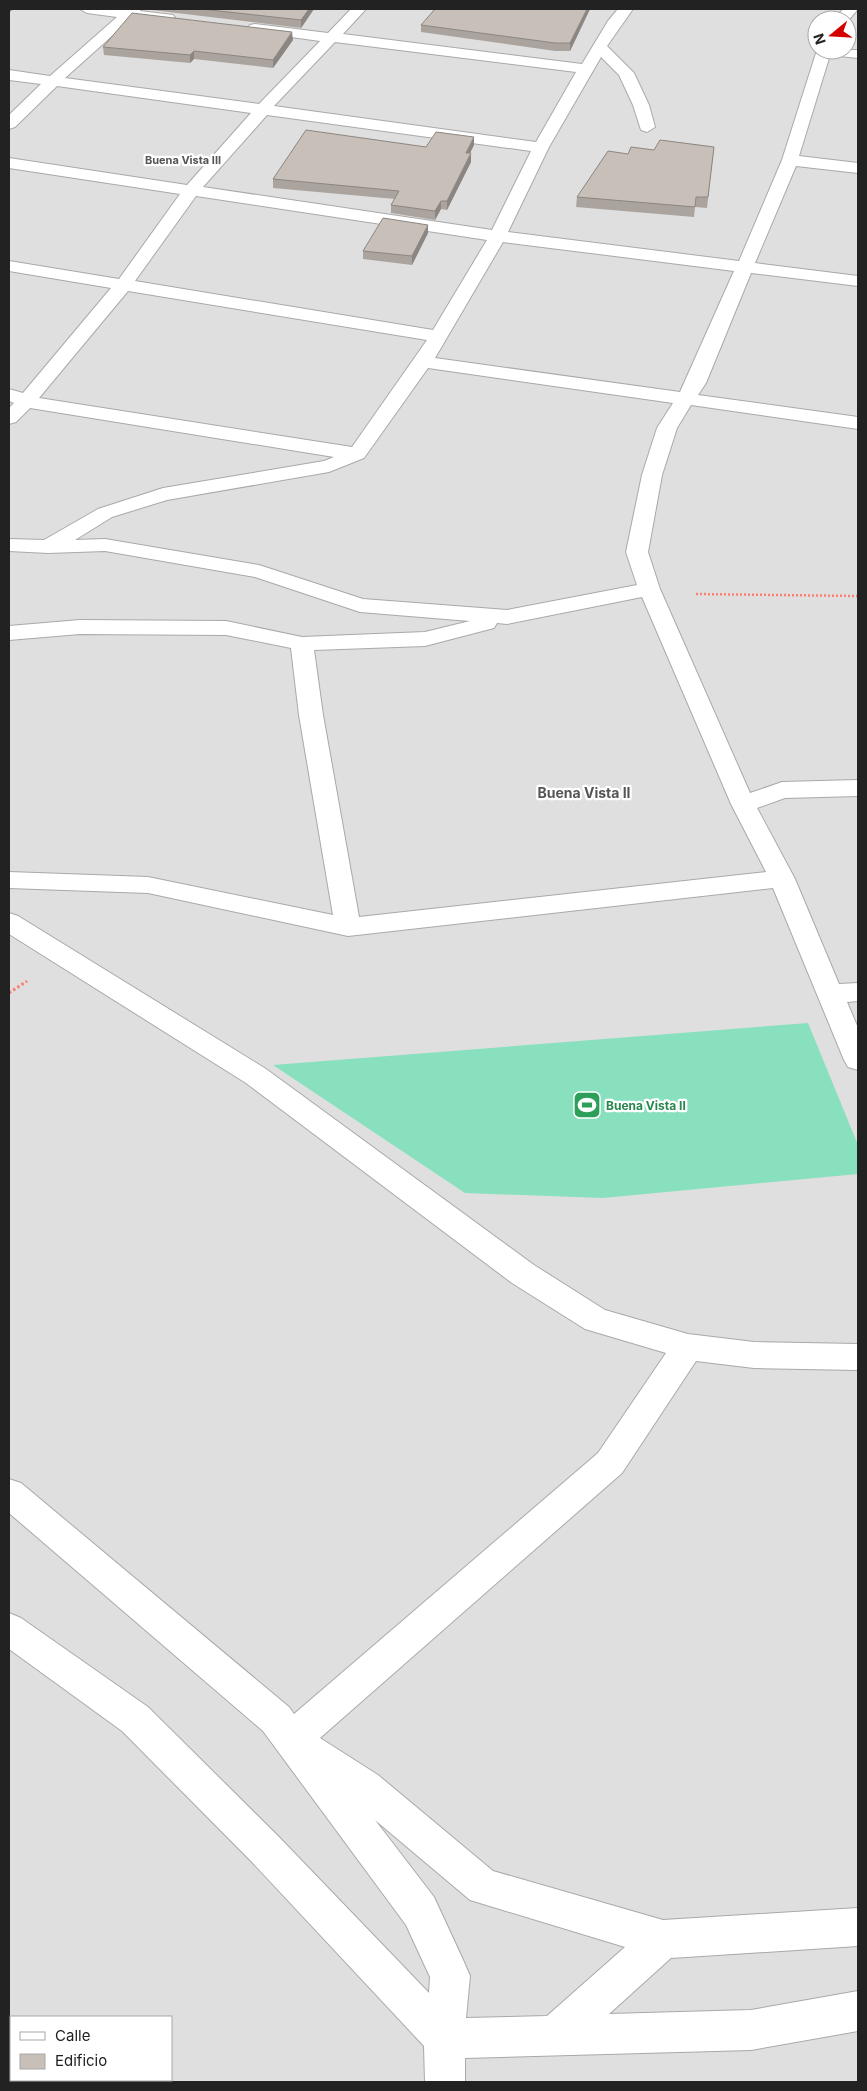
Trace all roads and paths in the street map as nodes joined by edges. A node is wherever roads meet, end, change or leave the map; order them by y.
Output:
1 (87, 9) edge
2 (359, 9) edge
3 (626, 9) edge
4 (132, 11) edge
5 (178, 19) edge
6 (236, 26) edge
7 (334, 37) junction
8 (599, 46) junction
9 (821, 60) edge
10 (586, 69) junction
11 (9, 75) edge
12 (53, 80) junction
13 (263, 109) junction
14 (9, 124) edge
15 (647, 127) dead end
16 (541, 147) junction
17 (790, 160) junction
18 (9, 163) edge
19 (858, 168) edge
20 (190, 192) junction
21 (498, 236) junction
22 (9, 266) edge
23 (744, 268) junction
24 (858, 281) edge
25 (123, 285) junction
26 (438, 336) junction
27 (423, 362) junction
28 (17, 397) edge
29 (685, 401) junction
30 (9, 418) edge
31 (858, 423) edge
32 (356, 454) junction
33 (9, 545) edge
34 (48, 547) junction
35 (649, 589) junction
36 (858, 596) edge
37 (507, 617) junction
38 (9, 633) edge
39 (302, 644) junction
40 (858, 788) edge
41 (743, 804) junction
42 (782, 879) junction
43 (9, 880) edge
44 (9, 922) edge
45 (348, 927) junction
46 (858, 992) edge
47 (832, 994) junction
48 (858, 1060) edge
49 (688, 1347) junction
50 (858, 1357) edge
51 (9, 1493) edge
52 (17, 1645) edge
53 (291, 1740) junction
54 (858, 1927) edge
55 (663, 1939) junction
56 (858, 2011) edge
57 (555, 2036) junction
58 (444, 2038) junction
59 (445, 2082) edge

1 - 4 street
2 - 7 street
3 - 8 street
4 - 5 street
4 - 12 street
6 - 7 street
7 - 10 street
7 - 13 street
8 - 10 street
8 - 15 street
9 - 17 street
10 - 16 street
11 - 12 street
12 - 13 street
12 - 14 street
13 - 16 street
13 - 20 street
16 - 21 street
17 - 19 street
17 - 23 street
18 - 20 street
20 - 21 street
20 - 25 street
21 - 23 street
21 - 26 street
22 - 25 street
23 - 24 street
23 - 29 street
25 - 26 street
25 - 28 street
26 - 27 street
27 - 29 street
27 - 32 street
28 - 30 street
28 - 32 street
29 - 31 street
29 - 35 street
32 - 34 street
33 - 34 street
34 - 37 street
35 - 36 path
35 - 37 street
35 - 41 street
37 - 39 street
38 - 39 street
39 - 45 street
40 - 41 street
41 - 42 street
42 - 45 street
42 - 47 street
43 - 45 street
44 - 49 street
46 - 47 street
47 - 48 street
49 - 50 street
49 - 53 street
51 - 53 street
52 - 58 street
53 - 55 street
53 - 58 street
54 - 55 street
55 - 57 street
56 - 57 street
57 - 58 street
58 - 59 street

